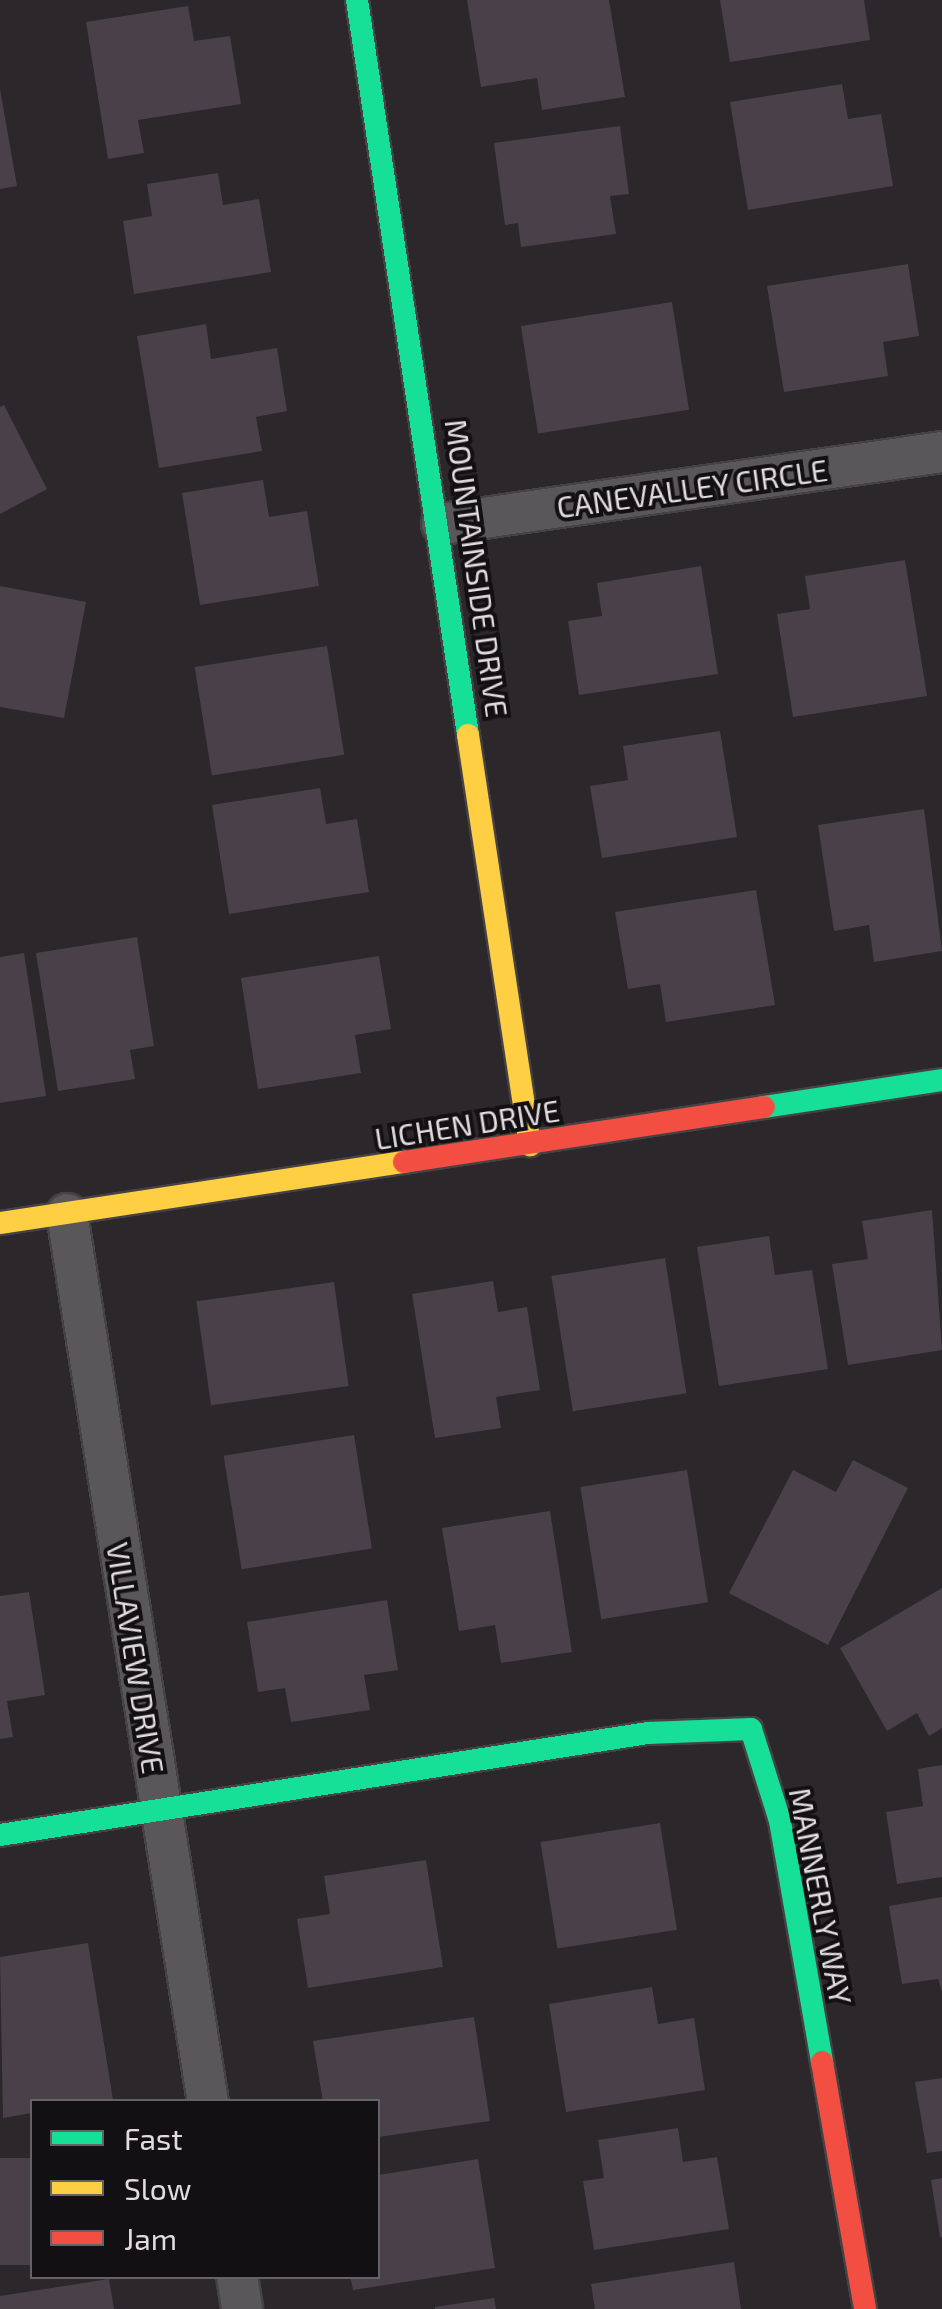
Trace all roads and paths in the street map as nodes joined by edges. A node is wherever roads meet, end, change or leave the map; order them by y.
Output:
1 (357, 0) edge
2 (942, 452) edge
3 (442, 524) junction
4 (942, 1080) edge
5 (530, 1145) junction
6 (67, 1214) junction
7 (0, 1222) edge
8 (161, 1814) junction
9 (0, 1835) edge
10 (208, 2099) edge
11 (237, 2279) edge
12 (242, 2309) edge
13 (864, 2309) edge

1 - 3 street, MOUNTAINSIDE DRIVE
2 - 3 street, CANEVALLEY CIRCLE
3 - 5 street, MOUNTAINSIDE DRIVE
4 - 5 street, LICHEN DRIVE
5 - 6 street, LICHEN DRIVE
6 - 7 street, LICHEN DRIVE
6 - 8 street, VILLAVIEW DRIVE
8 - 9 street
8 - 10 street, VILLAVIEW DRIVE
8 - 13 street, MANNERLY WAY
11 - 12 street

